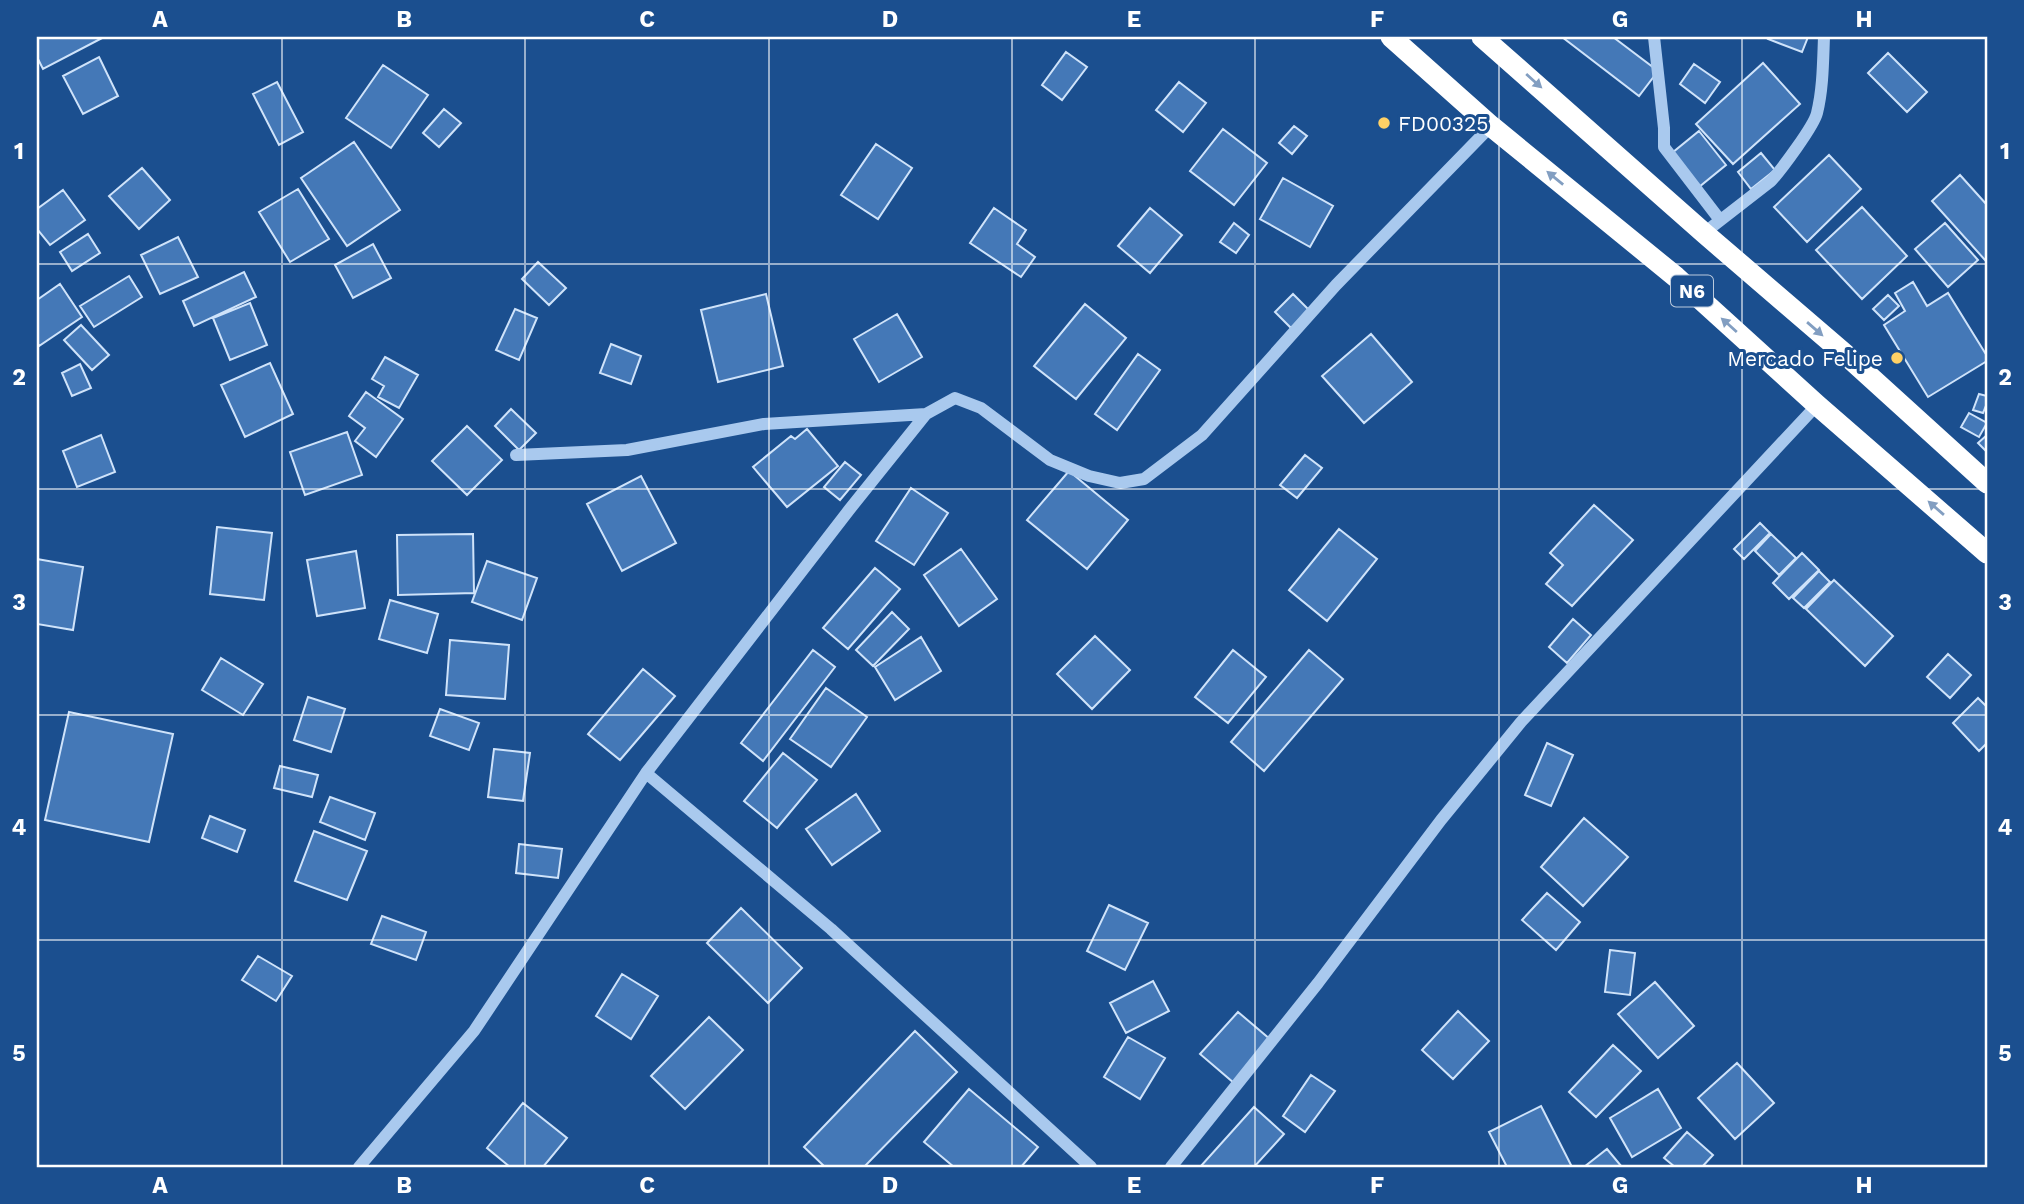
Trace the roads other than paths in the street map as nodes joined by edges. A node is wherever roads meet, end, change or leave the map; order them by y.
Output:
1 (1391, 37) edge
2 (1482, 37) edge
3 (1654, 37) edge
4 (1824, 37) edge
5 (1491, 126) junction
6 (1712, 227) junction
7 (1816, 405) junction
8 (926, 414) junction
9 (516, 455) dead end
10 (1987, 483) edge
11 (1987, 553) edge
12 (646, 774) junction
13 (359, 1167) edge
14 (1091, 1167) edge
15 (1171, 1167) edge

1 - 5 highway, N6
2 -> 6 highway, N6
3 - 6 street
4 - 6 street
7 -> 5 highway, N6
5 - 8 street
6 -> 10 highway, N6
11 -> 7 highway, N6
7 - 15 street
8 - 9 street
8 - 12 street
12 - 13 street
12 - 14 street

